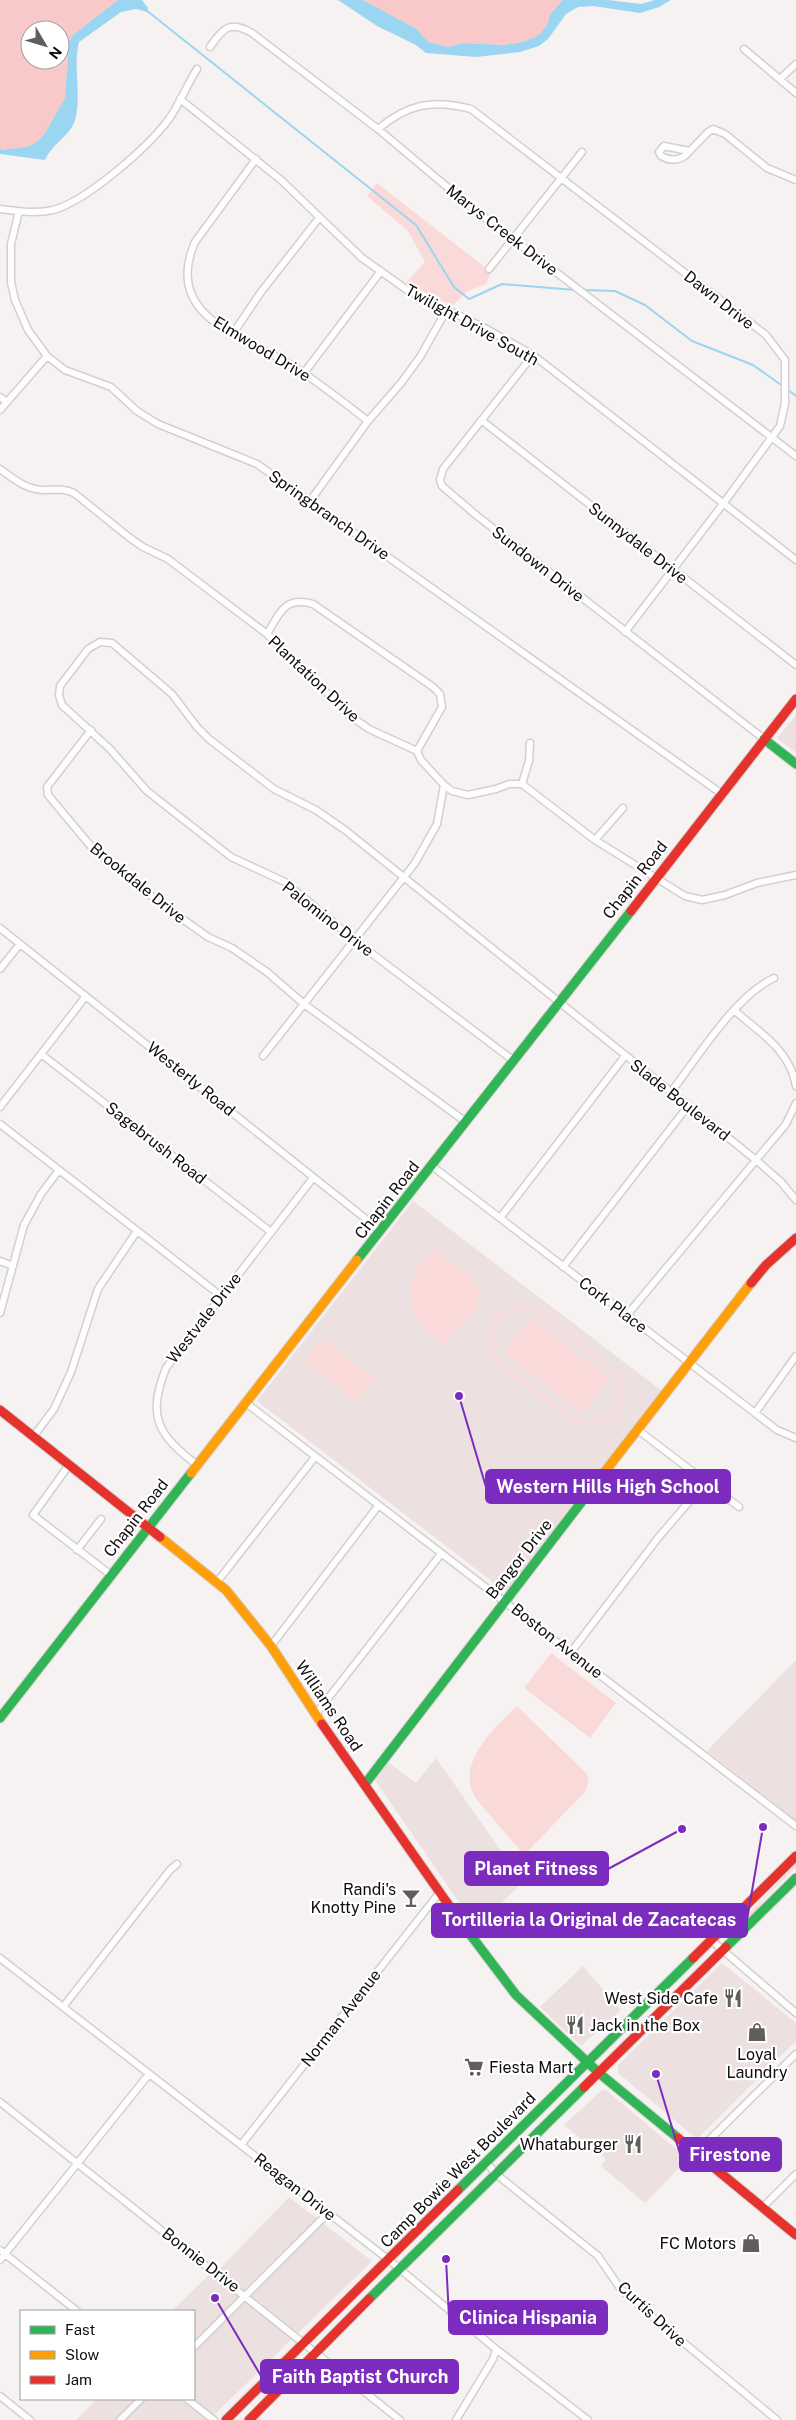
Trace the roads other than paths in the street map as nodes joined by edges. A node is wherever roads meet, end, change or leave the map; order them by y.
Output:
1 (210, 47) dead end
2 (744, 49) dead end
3 (796, 64) edge
4 (197, 68) dead end
5 (780, 79) junction
6 (796, 93) edge
7 (180, 99) junction
8 (378, 130) junction
9 (689, 151) dead end
10 (582, 152) dead end
11 (256, 159) junction
12 (561, 178) junction
13 (796, 180) edge
14 (0, 209) edge
15 (18, 211) junction
16 (319, 218) junction
17 (514, 238) junction
18 (489, 268) dead end
19 (381, 272) junction
20 (446, 311) junction
21 (232, 335) junction
22 (533, 355) junction
23 (46, 356) junction
24 (304, 373) junction
25 (0, 397) edge
26 (7, 402) junction
27 (0, 410) edge
28 (480, 420) junction
29 (368, 421) junction
30 (772, 438) junction
31 (796, 456) edge
32 (0, 469) edge
33 (310, 501) junction
34 (723, 504) junction
35 (796, 560) edge
36 (673, 570) junction
37 (625, 632) junction
38 (268, 634) junction
39 (796, 665) edge
40 (59, 695) joint
41 (796, 700) edge
42 (91, 730) junction
43 (764, 740) junction
44 (530, 743) dead end
45 (417, 751) junction
46 (796, 764) edge
47 (522, 784) junction
48 (444, 785) junction
49 (722, 794) junction
50 (623, 808) dead end
51 (595, 840) junction
52 (796, 875) edge
53 (404, 878) junction
54 (656, 878) junction
55 (0, 928) edge
56 (354, 940) junction
57 (20, 944) junction
58 (0, 970) edge
59 (774, 978) dead end
60 (86, 996) junction
61 (561, 1002) junction
62 (304, 1004) junction
63 (734, 1010) junction
64 (41, 1054) junction
65 (263, 1056) dead end
66 (625, 1056) junction
67 (514, 1061) junction
68 (796, 1086) edge
69 (671, 1092) junction
70 (796, 1104) edge
71 (688, 1106) junction
72 (0, 1107) edge
73 (466, 1122) junction
74 (0, 1124) edge
75 (756, 1160) junction
76 (432, 1166) junction
77 (59, 1170) junction
78 (313, 1178) junction
79 (796, 1200) edge
80 (500, 1218) junction
81 (137, 1231) junction
82 (381, 1231) junction
83 (271, 1232) junction
84 (796, 1238) edge
85 (0, 1261) edge
86 (13, 1266) junction
87 (563, 1267) junction
88 (221, 1296) junction
89 (0, 1313) edge
90 (627, 1315) junction
91 (796, 1356) edge
92 (689, 1363) junction
93 (246, 1403) junction
94 (0, 1410) edge
95 (755, 1413) junction
96 (638, 1430) junction
97 (33, 1437) junction
98 (796, 1438) edge
99 (315, 1457) junction
100 (69, 1465) junction
101 (197, 1465) junction
102 (706, 1482) junction
103 (378, 1506) junction
104 (739, 1507) dead end
105 (101, 1519) dead end
106 (148, 1527) junction
107 (77, 1550) junction
108 (441, 1554) junction
109 (111, 1575) junction
110 (217, 1582) junction
111 (505, 1601) junction
112 (271, 1646) junction
113 (571, 1652) junction
114 (315, 1715) junction
115 (0, 1718) edge
116 (365, 1784) junction
117 (796, 1826) edge
118 (796, 1856) edge
119 (177, 1864) dead end
120 (796, 1878) edge
121 (440, 1892) junction
122 (711, 1940) junction
123 (722, 1951) junction
124 (0, 1958) edge
125 (63, 2007) junction
126 (796, 2013) edge
127 (796, 2054) edge
128 (587, 2062) junction
129 (149, 2074) junction
130 (598, 2074) junction
131 (0, 2102) edge
132 (241, 2145) junction
133 (696, 2153) junction
134 (76, 2163) junction
135 (486, 2163) junction
136 (496, 2174) junction
137 (796, 2174) edge
138 (762, 2207) junction
139 (328, 2213) junction
140 (796, 2234) edge
141 (2, 2252) edge
142 (0, 2260) edge
143 (389, 2260) junction
144 (399, 2269) junction
145 (246, 2295) junction
146 (76, 2310) edge
147 (304, 2342) junction
148 (195, 2346) edge
149 (496, 2349) junction
150 (317, 2353) junction
151 (0, 2396) edge
152 (140, 2400) edge
153 (188, 2400) edge
154 (30, 2420) edge
155 (120, 2420) edge
156 (214, 2420) edge
157 (226, 2420) edge
158 (249, 2420) edge
159 (400, 2420) edge
160 (456, 2420) edge
161 (588, 2420) edge
162 (778, 2420) edge

1 - 8 street, Marys Creek Drive
2 - 5 street
3 - 5 street
4 - 7 street
5 - 6 street
7 - 11 street, Twilight Drive South
7 - 15 street
8 - 12 street, Dawn Drive
8 - 17 street, Marys Creek Drive
9 - 13 street
10 - 12 street
11 - 16 street, Twilight Drive South
11 - 21 street, Elmwood Drive
12 - 17 street
12 - 30 street, Dawn Drive
14 - 15 street
15 - 23 street, Springbranch Drive
16 - 19 street, Twilight Drive South
16 - 21 street
17 - 18 street
17 - 30 street, Marys Creek Drive
19 - 20 street, Twilight Drive South
19 - 24 street
20 - 22 street, Twilight Drive South
20 - 29 street
21 - 24 street, Elmwood Drive
22 - 28 street, Sundown Drive
22 - 34 street, Twilight Drive South
23 - 26 street
23 - 33 street, Springbranch Drive
24 - 29 street, Elmwood Drive
25 - 26 street
26 - 27 street
28 - 36 street, Sunnydale Drive
28 - 37 street, Sundown Drive
29 - 33 street
30 - 31 street, Marys Creek Drive
30 - 34 street, Dawn Drive
32 - 38 street, Plantation Drive
33 - 49 street, Springbranch Drive
34 - 35 street, Twilight Drive South
34 - 36 street, Dawn Drive
36 - 37 street, Dawn Drive
36 - 39 street, Sunnydale Drive
37 - 43 street, Sundown Drive
38 - 45 street, Plantation Drive
38 - 45 street
40 - 42 street, Palomino Drive
40 - 53 street, Slade Boulevard
41 - 43 street, Chapin Road
42 - 56 street, Palomino Drive
42 - 62 street, Brookdale Drive
43 - 46 street
43 - 49 street, Chapin Road
44 - 47 street
45 - 48 street
47 - 48 street
47 - 51 street
48 - 53 street
49 - 54 street, Chapin Road
50 - 51 street
51 - 54 street
52 - 54 street
53 - 56 street
53 - 61 street, Slade Boulevard
54 - 61 street, Chapin Road
55 - 57 street, Westerly Road
56 - 62 street
56 - 67 street, Palomino Drive
57 - 58 street
57 - 60 street, Westerly Road
59 - 63 street
60 - 64 street
60 - 78 street, Westerly Road
61 - 66 street, Slade Boulevard
61 - 67 street, Chapin Road
62 - 65 street
62 - 73 street, Brookdale Drive
63 - 68 street
63 - 69 street
64 - 72 street
64 - 83 street, Sagebrush Road
66 - 69 street, Slade Boulevard
66 - 80 street
67 - 73 street, Chapin Road
69 - 71 street, Slade Boulevard
70 - 75 street
71 - 75 street, Slade Boulevard
71 - 87 street
73 - 76 street, Chapin Road
74 - 77 street
75 - 79 street, Slade Boulevard
75 - 90 street
76 - 80 street, Cork Place
76 - 82 street, Chapin Road
77 - 81 street
77 - 86 street
78 - 82 street, Westerly Road
78 - 83 street, Westvale Drive
80 - 87 street, Cork Place
81 - 88 street
81 - 97 street
82 - 93 street, Chapin Road
83 - 88 street, Westvale Drive
84 - 92 street, Bangor Drive
85 - 86 street
86 - 89 street
87 - 90 street, Cork Place
88 - 101 street, Westvale Drive
90 - 92 street, Cork Place
91 - 95 street
92 - 95 street, Cork Place
92 - 96 street, Bangor Drive
93 - 99 street, Boston Avenue
93 - 101 street, Chapin Road
94 - 97 street, Williams Road
95 - 98 street, Cork Place
96 - 102 street
96 - 111 street, Bangor Drive
97 - 100 street, Williams Road
99 - 103 street, Boston Avenue
99 - 110 street
100 - 106 street, Williams Road
100 - 107 street
101 - 106 street, Chapin Road
102 - 104 street
102 - 113 street
103 - 108 street, Boston Avenue
103 - 112 street
105 - 107 street
106 - 109 street, Chapin Road
106 - 110 street, Williams Road
107 - 109 street
108 - 111 street, Boston Avenue
108 - 114 street
109 - 115 street, Chapin Road
110 - 112 street, Williams Road
111 - 113 street, Boston Avenue
111 - 116 street, Bangor Drive
112 - 114 street, Williams Road
113 - 117 street, Boston Avenue
114 - 116 street, Williams Road
116 - 121 street, Williams Road
118 - 122 street, Camp Bowie West Boulevard
119 - 125 street
120 - 123 street, Camp Bowie West Boulevard
121 - 128 street, Williams Road
121 - 132 street, Norman Avenue
122 - 123 street
122 - 128 street, Camp Bowie West Boulevard
123 - 126 street
123 - 130 street, Camp Bowie West Boulevard
124 - 125 street, Reagan Drive
125 - 129 street, Reagan Drive
127 - 133 street
128 - 130 street, Williams Road
128 - 135 street, Camp Bowie West Boulevard
129 - 132 street, Reagan Drive
129 - 134 street
130 - 133 street, Williams Road
130 - 136 street, Camp Bowie West Boulevard
131 - 134 street, Bonnie Drive
132 - 139 street, Reagan Drive
133 - 138 street, Williams Road
134 - 141 street
134 - 145 street, Bonnie Drive
135 - 136 street, Curtis Drive
135 - 143 street, Camp Bowie West Boulevard
136 - 144 street, Camp Bowie West Boulevard
136 - 162 street, Curtis Drive
137 - 138 street
138 - 140 street, Williams Road
139 - 143 street, Reagan Drive
139 - 145 street
141 - 142 street
141 - 146 street
143 - 144 street, Reagan Drive
143 - 147 street, Camp Bowie West Boulevard
144 - 149 street, Reagan Drive
144 - 150 street, Camp Bowie West Boulevard
145 - 147 street, Bonnie Drive
145 - 148 street
147 - 150 street, Bonnie Drive
147 - 157 street, Camp Bowie West Boulevard
149 - 160 street
149 - 161 street, Reagan Drive
150 - 158 street, Camp Bowie West Boulevard
150 - 159 street, Bonnie Drive
151 - 154 street
152 - 155 street
153 - 156 street

